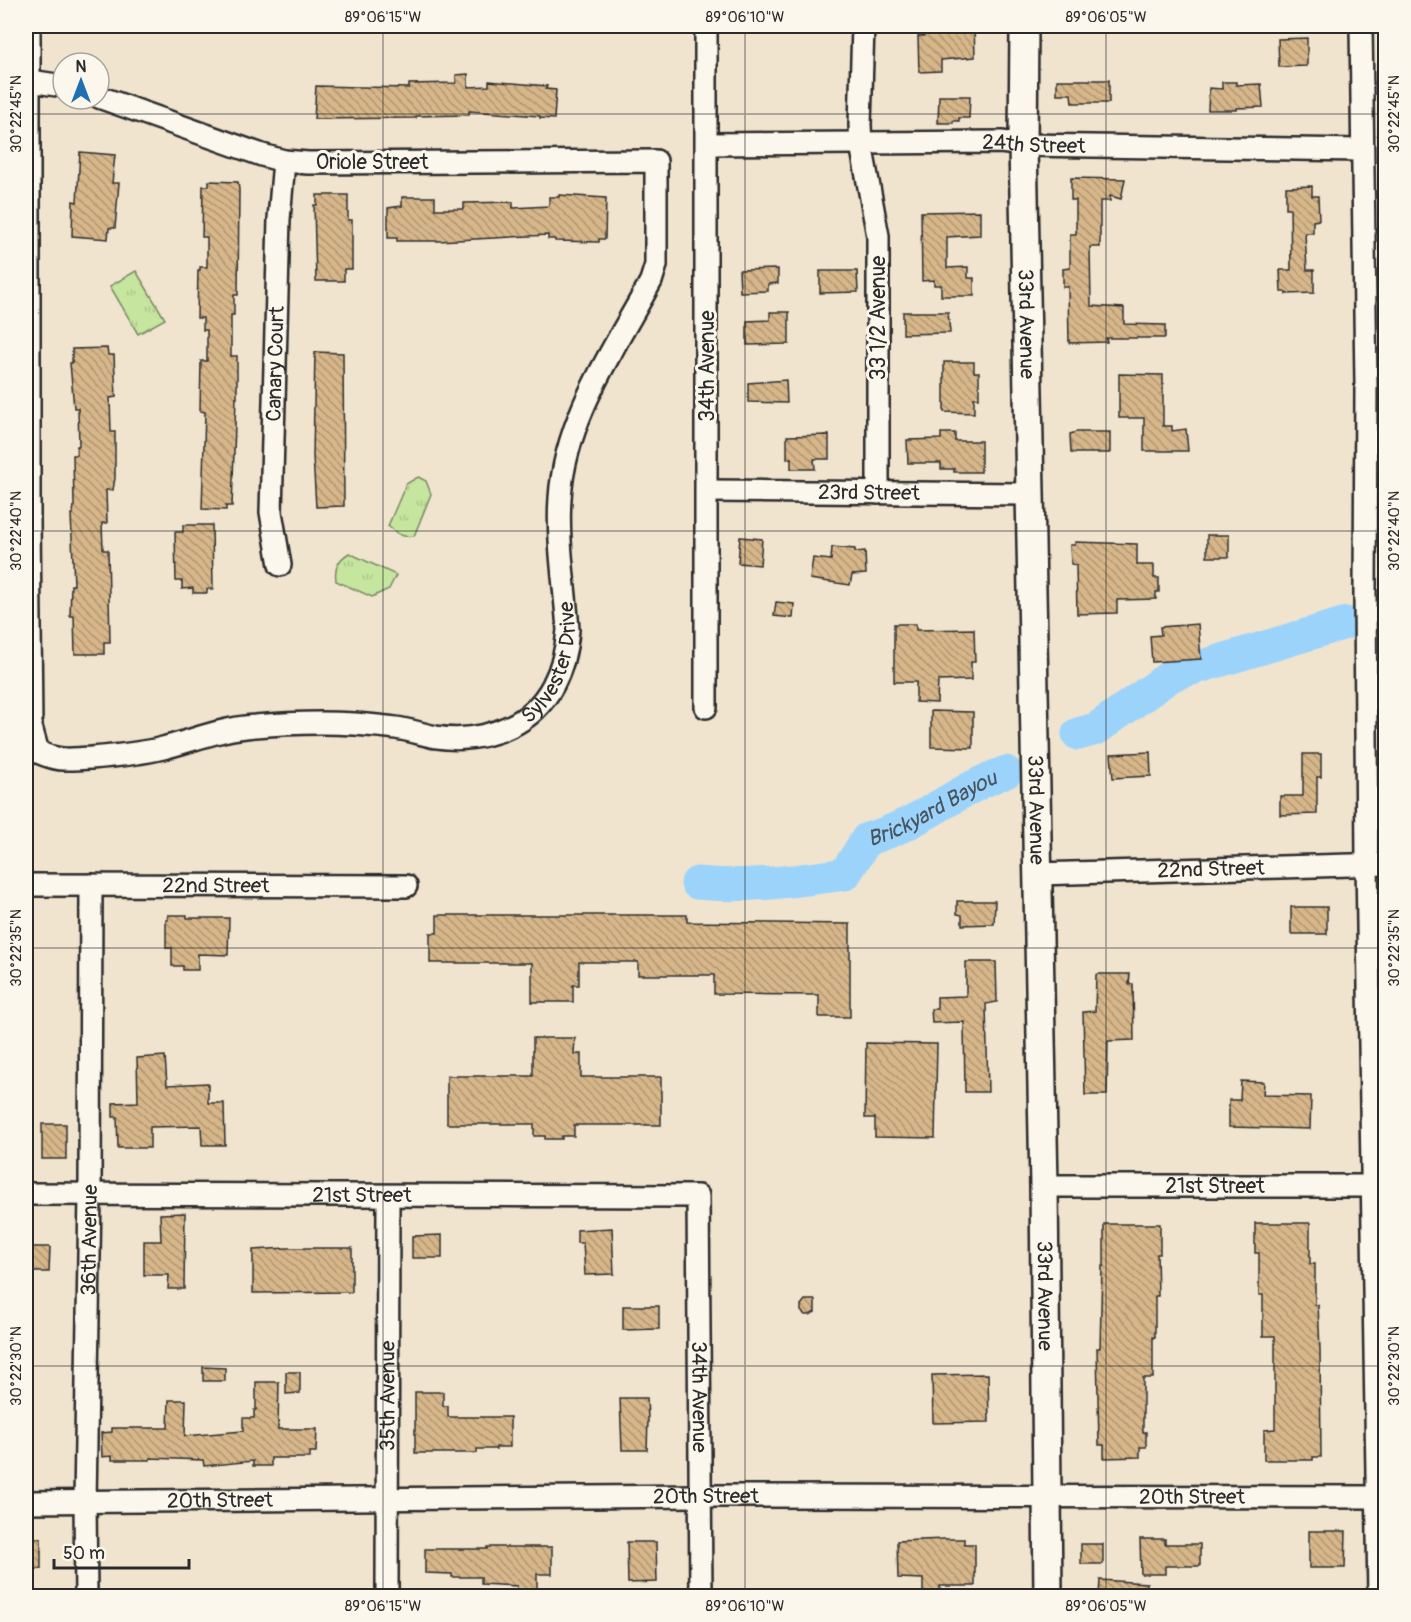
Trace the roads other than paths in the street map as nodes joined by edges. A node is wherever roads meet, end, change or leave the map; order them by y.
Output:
1 (29, 26) edge
2 (706, 26) edge
3 (863, 26) edge
4 (1024, 26) edge
5 (1360, 26) edge
6 (30, 81) junction
7 (51, 84) edge
8 (111, 101) edge
9 (707, 144) junction
10 (861, 144) junction
11 (1023, 145) junction
12 (1361, 150) junction
13 (284, 161) junction
14 (656, 161) joint
15 (707, 491) junction
16 (878, 493) junction
17 (1030, 494) junction
18 (27, 518) edge
19 (280, 565) dead end
20 (706, 707) dead end
21 (1376, 864) edge
22 (1037, 874) junction
23 (26, 885) edge
24 (91, 885) junction
25 (406, 886) dead end
26 (1044, 1186) junction
27 (1378, 1186) edge
28 (26, 1194) edge
29 (90, 1194) junction
30 (388, 1196) junction
31 (698, 1196) joint
32 (699, 1496) junction
33 (1046, 1497) junction
34 (1382, 1497) edge
35 (386, 1500) junction
36 (26, 1502) edge
37 (85, 1502) junction
38 (86, 1596) edge
39 (387, 1596) edge
40 (701, 1596) edge
41 (1048, 1596) edge
42 (1379, 1596) edge

1 - 6 street
2 - 9 street, 34th Avenue
3 - 10 street, 33 1/2 Avenue
4 - 11 street, 33rd Avenue
5 - 12 street
6 - 7 street
6 - 18 street
8 - 13 street, Oriole Street
9 - 10 street, 24th Street
9 - 15 street, 34th Avenue
10 - 11 street, 24th Street
10 - 16 street, 33 1/2 Avenue
11 - 12 street, 24th Street
11 - 17 street, 33rd Avenue
12 - 21 street
13 - 14 street, Oriole Street
13 - 19 street, Canary Court
14 - 18 street, Sylvester Drive
15 - 16 street, 23rd Street
15 - 20 street, 34th Avenue
16 - 17 street, 23rd Street
17 - 22 street, 33rd Avenue
21 - 22 street, 22nd Street
21 - 27 street
22 - 26 street, 33rd Avenue
23 - 24 street, 22nd Street
24 - 25 street, 22nd Street
24 - 29 street, 36th Avenue
26 - 27 street, 21st Street
26 - 33 street, 33rd Avenue
27 - 34 street
28 - 29 street, 21st Street
29 - 30 street, 21st Street
29 - 37 street, 36th Avenue
30 - 31 street, 21st Street
30 - 35 street, 35th Avenue
31 - 32 street, 34th Avenue
32 - 33 street, 20th Street
32 - 35 street, 20th Street
32 - 40 street, 34th Avenue
33 - 34 street, 20th Street
33 - 41 street, 33rd Avenue
34 - 42 street
35 - 37 street, 20th Street
35 - 39 street, 35th Avenue
36 - 37 street, 20th Street
37 - 38 street, 36th Avenue

